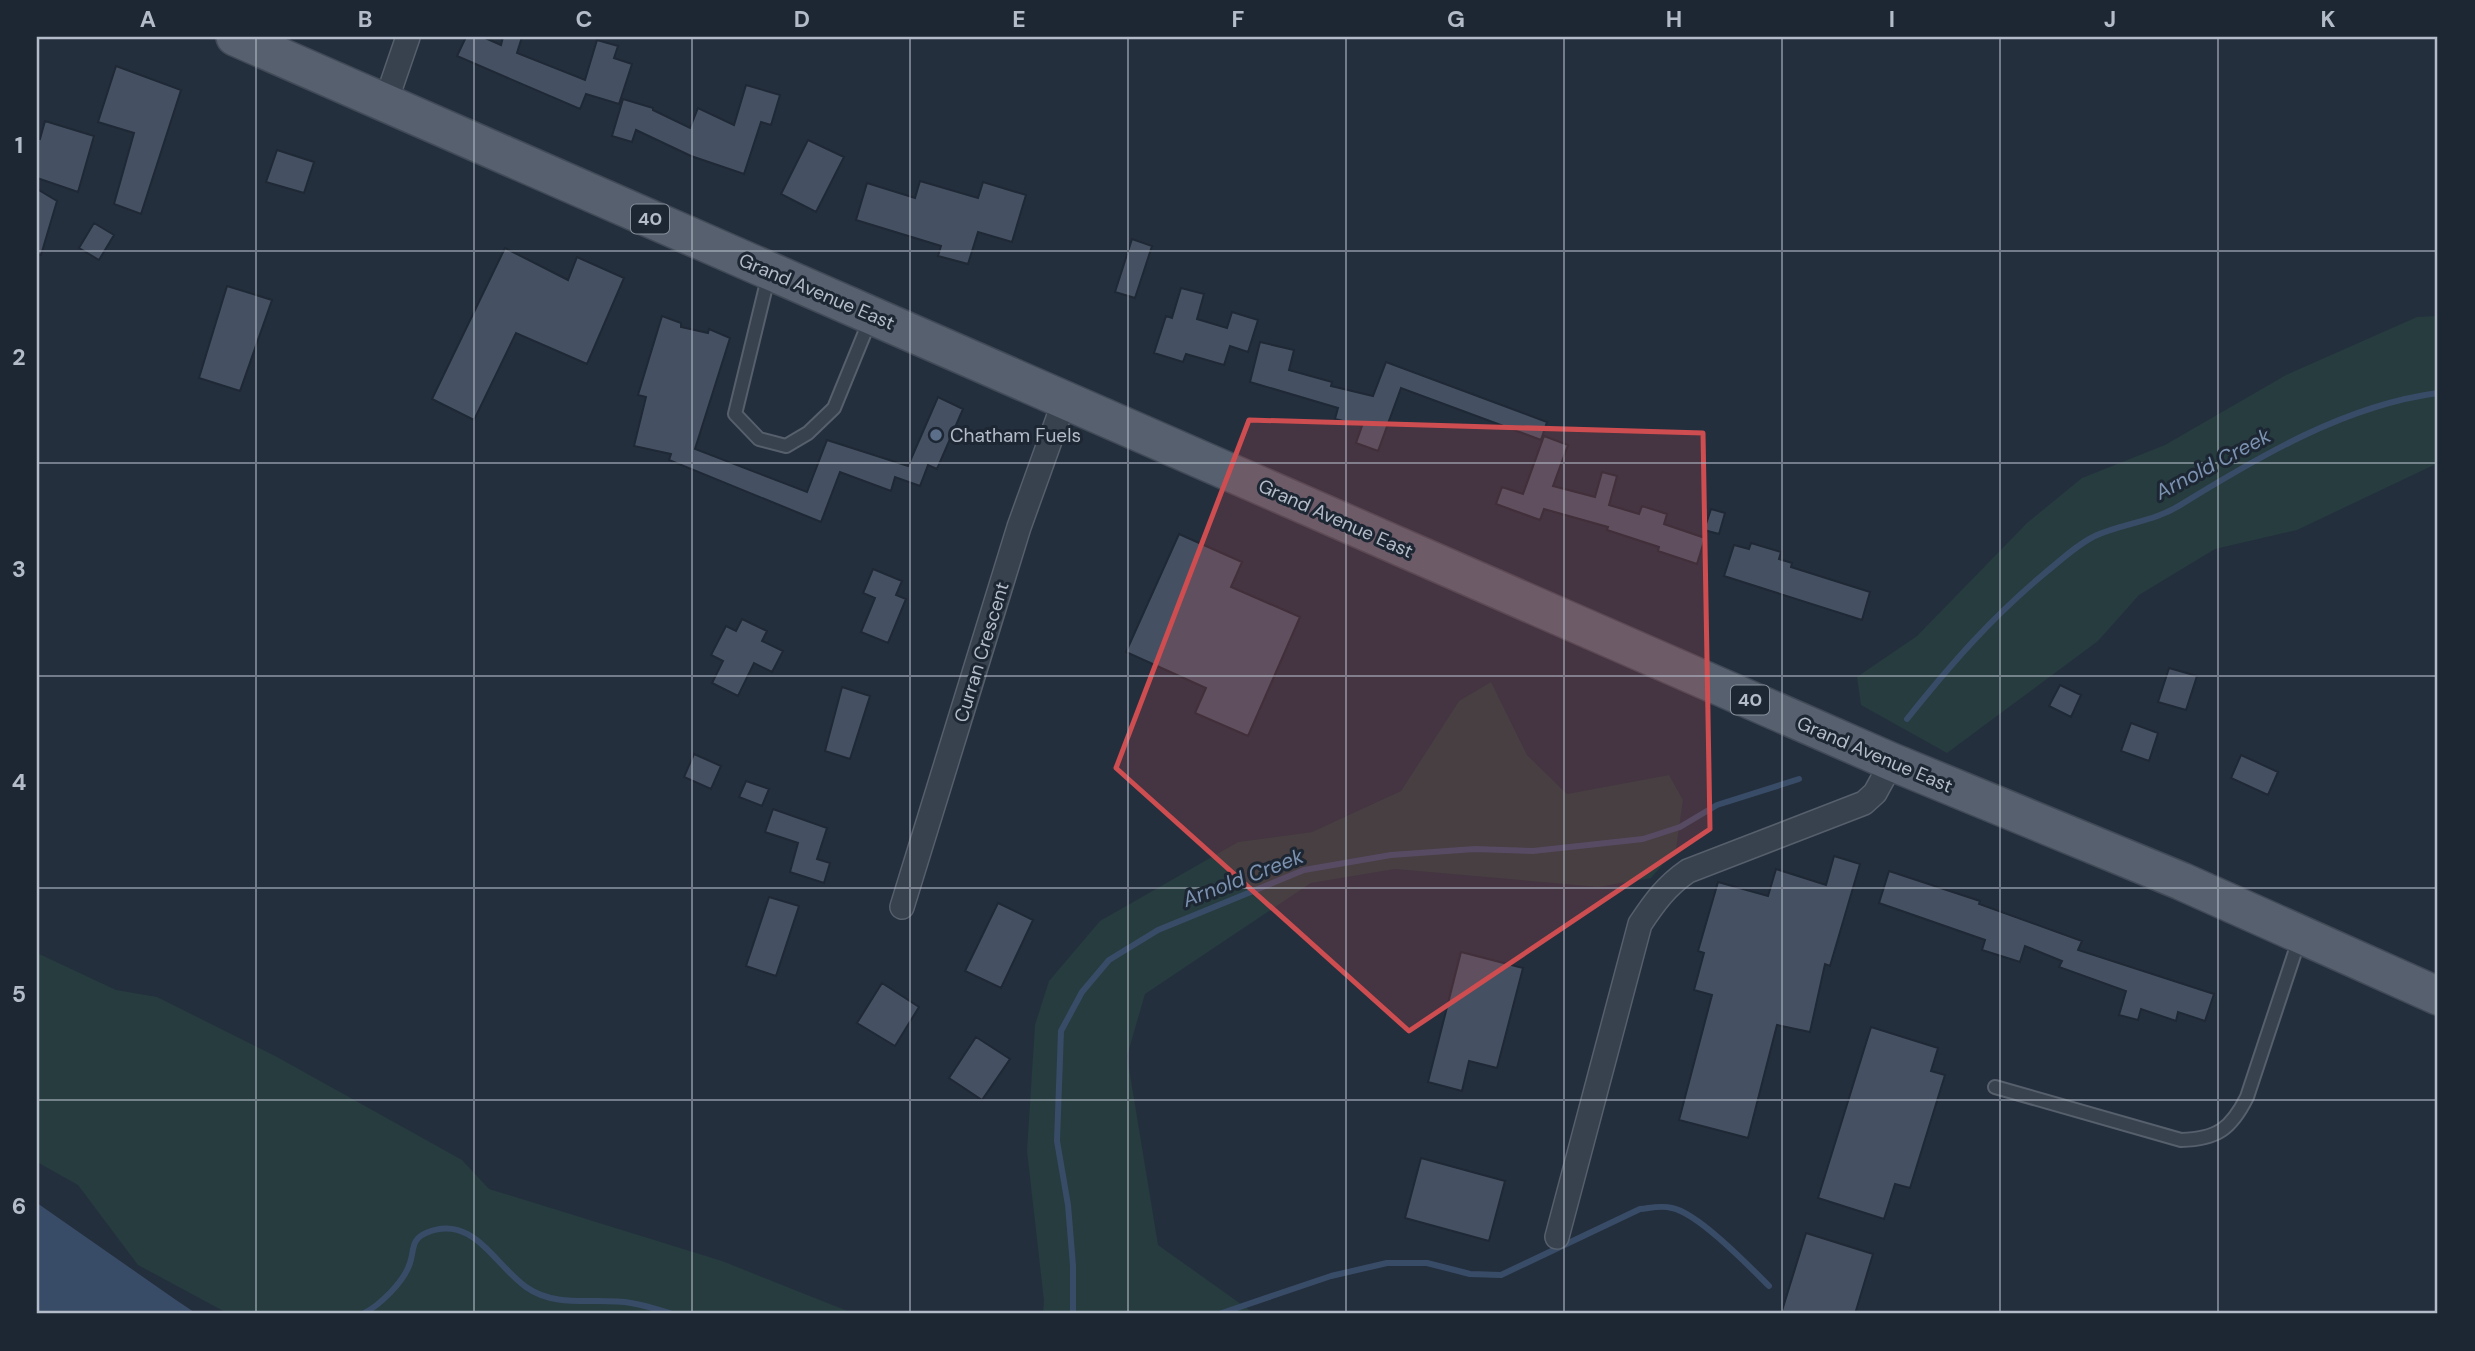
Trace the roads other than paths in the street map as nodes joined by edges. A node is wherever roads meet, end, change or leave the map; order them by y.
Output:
1 (235, 37) edge
2 (408, 37) edge
3 (385, 104) junction
4 (770, 271) junction
5 (872, 315) junction
6 (1065, 399) junction
7 (1892, 762) junction
8 (902, 907) dead end
9 (2301, 934) junction
10 (2438, 996) edge
11 (1994, 1087) dead end
12 (1558, 1237) dead end

1 - 3 main road, Grand Avenue East / 40
2 - 3 street
3 - 4 main road, Grand Avenue East / 40
4 - 5 main road, Grand Avenue East / 40
4 - 5 lane
5 - 6 main road, Grand Avenue East / 40
6 - 7 main road, Grand Avenue East / 40
6 - 8 street, Curran Crescent
7 - 9 main road, Grand Avenue East / 40
7 - 12 street
9 - 10 main road, Grand Avenue East / 40
9 - 11 lane

